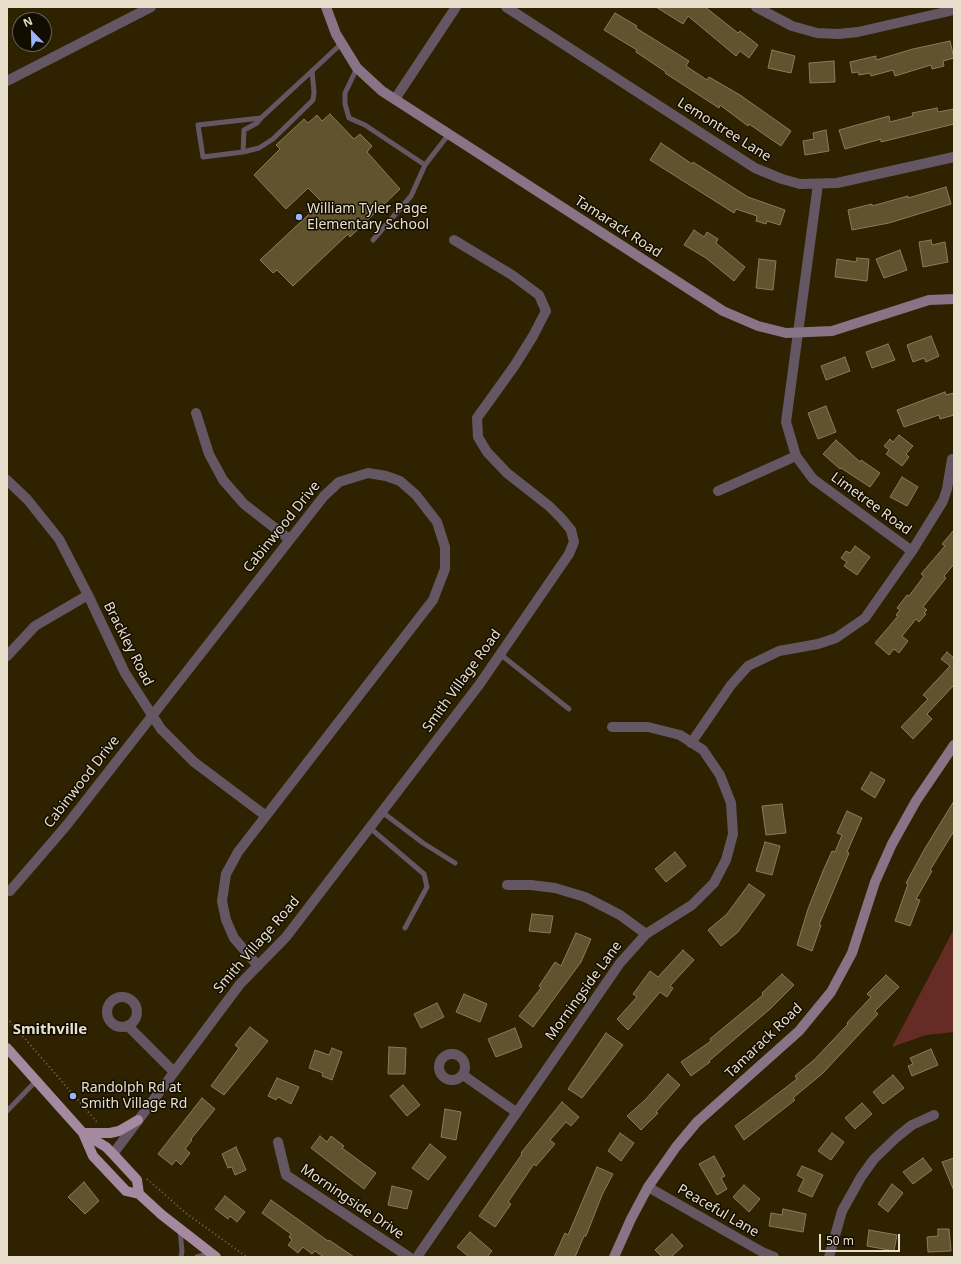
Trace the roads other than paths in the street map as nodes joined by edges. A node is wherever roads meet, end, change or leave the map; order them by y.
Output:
1 (151, 7) edge
2 (326, 7) edge
3 (456, 7) edge
4 (506, 7) edge
5 (756, 7) edge
6 (954, 10) edge
7 (342, 44) junction
8 (357, 68) junction
9 (312, 71) junction
10 (7, 81) edge
11 (395, 99) junction
12 (261, 118) junction
13 (449, 134) junction
14 (243, 152) junction
15 (954, 158) edge
16 (425, 165) junction
17 (818, 184) junction
18 (374, 240) dead end
19 (454, 240) dead end
20 (954, 299) edge
21 (798, 332) junction
22 (196, 413) dead end
23 (796, 456) junction
24 (952, 458) dead end
25 (7, 480) edge
26 (718, 491) dead end
27 (289, 539) junction
28 (912, 550) junction
29 (88, 595) junction
30 (500, 654) junction
31 (7, 656) edge
32 (569, 709) dead end
33 (152, 716) junction
34 (612, 727) dead end
35 (692, 743) junction
36 (954, 745) edge
37 (382, 812) junction
38 (266, 816) junction
39 (370, 828) junction
40 (455, 863) dead end
41 (507, 885) dead end
42 (10, 891) dead end
43 (404, 928) dead end
44 (646, 934) junction
45 (258, 966) junction
46 (128, 1026) dead end
47 (7, 1048) edge
48 (174, 1072) junction
49 (463, 1074) dead end
50 (37, 1080) junction
51 (7, 1111) edge
52 (516, 1112) junction
53 (934, 1116) dead end
54 (138, 1120) junction
55 (83, 1133) junction
56 (278, 1142) dead end
57 (113, 1154) junction
58 (648, 1187) junction
59 (139, 1194) junction
60 (180, 1230) junction
61 (213, 1255) edge
62 (181, 1257) edge
63 (197, 1257) edge
64 (409, 1257) edge
65 (418, 1257) edge
66 (614, 1257) edge
67 (774, 1257) edge
68 (829, 1257) edge

1 - 10 street
2 - 7 street, Tamarack Road
3 - 11 street
4 - 17 street, Lemontree Lane
5 - 6 street
7 - 8 street, Tamarack Road
7 - 9 lane
8 - 11 street, Tamarack Road
8 - 16 lane
9 - 12 lane
9 - 14 lane
11 - 13 street, Tamarack Road
12 - 14 lane
12 - 14 lane
13 - 16 lane
13 - 21 street, Tamarack Road
15 - 17 street, Lemontree Lane
16 - 18 lane
17 - 21 street, Limetree Road
19 - 30 street, Smith Village Road
20 - 21 street, Tamarack Road
21 - 23 street, Limetree Road
22 - 27 street
23 - 26 street
23 - 28 street, Limetree Road
24 - 28 street
25 - 29 street, Brackley Road
27 - 33 street, Cabinwood Drive
27 - 38 street, Cabinwood Drive
28 - 35 street, Limetree Road
29 - 31 street
29 - 33 street, Brackley Road
30 - 32 lane
30 - 37 street, Smith Village Road
33 - 38 street, Brackley Road
33 - 42 street, Cabinwood Drive
34 - 35 street, Morningside Lane
35 - 44 street, Morningside Lane
36 - 58 street, Tamarack Road
37 - 39 street, Smith Village Road
37 - 40 lane
38 - 45 street, Cabinwood Drive
39 - 43 lane
39 - 45 street, Smith Village Road
41 - 44 street
44 - 52 street, Morningside Lane
45 - 48 street, Smith Village Road
46 - 48 street
47 - 50 main road
48 - 54 street, Smith Village Road
49 - 52 street
50 - 51 lane
50 - 55 main road
52 - 65 street, Morningside Lane
53 - 68 street
54 - 55 main road
54 - 57 street, Smith Village Road
55 - 57 main road
55 - 59 main road
56 - 64 street, Morningside Drive
57 - 59 main road
58 - 66 street, Tamarack Road
58 - 67 street, Peaceful Lane
59 - 60 main road
60 - 61 main road
60 - 62 lane
61 - 63 lane

